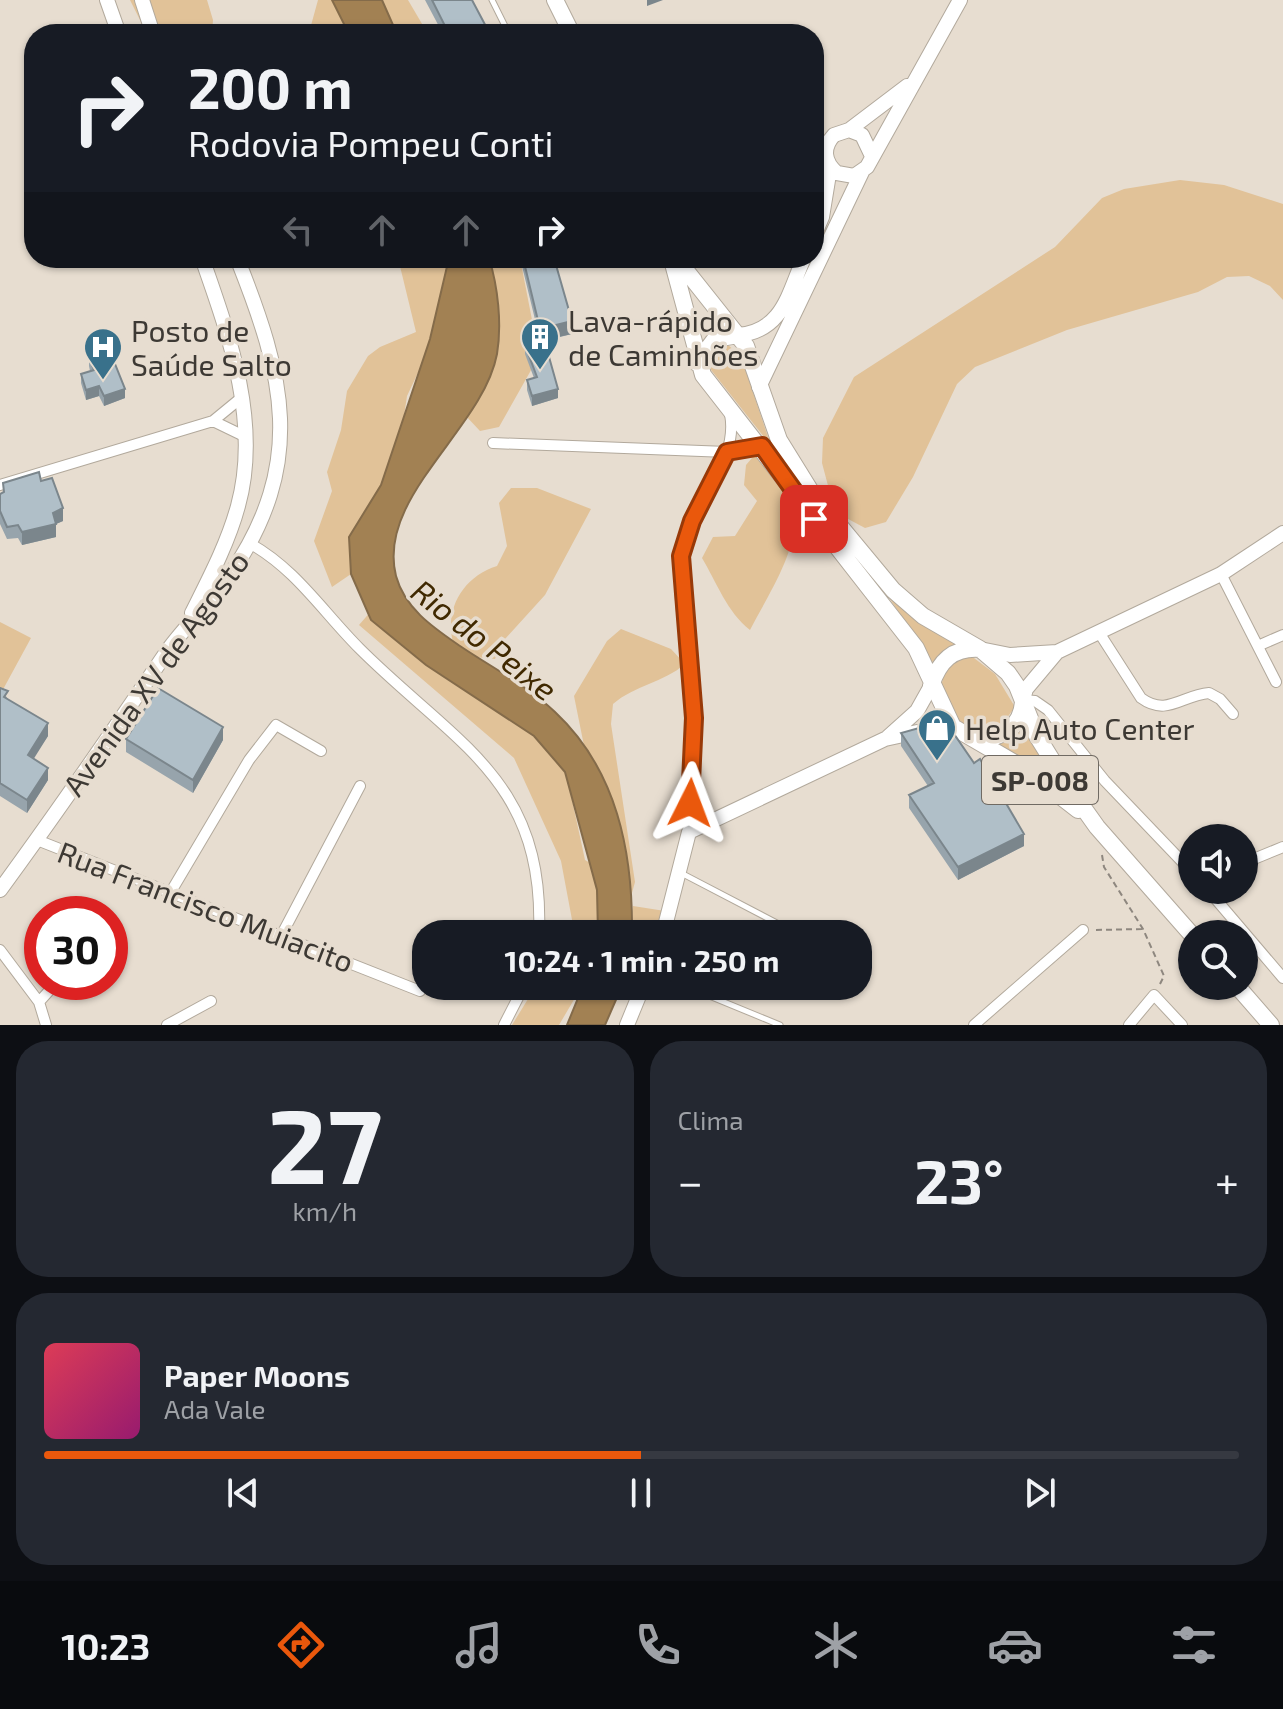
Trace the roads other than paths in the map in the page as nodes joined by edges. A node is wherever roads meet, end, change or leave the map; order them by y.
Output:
1 (107, 0) edge
2 (142, 0) edge
3 (492, 0) edge
4 (555, 0) edge
5 (960, 0) edge
6 (115, 24) edge
7 (150, 24) edge
8 (504, 24) edge
9 (567, 24) edge
10 (914, 81) junction
11 (849, 130) junction
12 (871, 154) junction
13 (830, 168) junction
14 (862, 172) junction
15 (824, 206) edge
16 (824, 251) edge
17 (206, 268) edge
18 (241, 268) edge
19 (677, 268) edge
20 (682, 268) edge
21 (799, 268) edge
22 (816, 268) edge
23 (738, 335) junction
24 (697, 363) junction
25 (759, 387) junction
26 (241, 398) junction
27 (728, 404) junction
28 (213, 421) junction
29 (244, 436) junction
30 (493, 443) dead end
31 (762, 446) junction
32 (727, 452) junction
33 (0, 485) edge
34 (229, 532) junction
35 (1283, 533) edge
36 (249, 543) junction
37 (1221, 574) junction
38 (184, 628) junction
39 (1100, 634) junction
40 (1283, 635) edge
41 (1260, 645) junction
42 (980, 649) junction
43 (1057, 652) junction
44 (1276, 682) dead end
45 (931, 686) junction
46 (1023, 700) junction
47 (1233, 714) dead end
48 (885, 739) junction
49 (977, 741) junction
50 (321, 751) dead end
51 (360, 786) dead end
52 (1097, 827) junction
53 (689, 832) junction
54 (37, 840) junction
55 (1283, 847) edge
56 (1178, 857) edge
57 (1258, 857) edge
58 (681, 873) junction
59 (0, 890) edge
60 (169, 895) junction
61 (1220, 904) edge
62 (539, 920) edge
63 (667, 920) edge
64 (771, 920) edge
65 (1179, 920) edge
66 (1083, 930) road end
67 (281, 936) junction
68 (0, 950) edge
69 (1283, 978) edge
70 (412, 988) edge
71 (517, 1000) edge
72 (637, 1000) edge
73 (719, 1000) edge
74 (1249, 1000) edge
75 (211, 1001) dead end
76 (39, 1002) joint
77 (46, 1025) edge
78 (167, 1025) edge
79 (504, 1025) edge
80 (627, 1025) edge
81 (780, 1025) edge
82 (974, 1025) edge
83 (1129, 1025) edge
84 (1182, 1025) edge
85 (1271, 1025) edge

1 - 6 street
2 - 7 street
3 - 8 lane
4 - 9 main road
5 - 10 street
10 - 11 street
10 - 12 street
11 - 12 street
11 - 13 street
12 - 14 street
13 - 14 street
13 - 15 street
14 - 16 street
17 - 26 street
18 - 36 street, Avenida XV de Agosto
19 - 24 main road, SP-008
20 - 23 main road, SP-008
21 - 23 street
22 - 25 street
23 - 24 main road
23 - 25 main road, SP-008
24 - 27 main road, SP-008
25 - 42 main road, SP-008
26 - 28 street
26 - 29 street
27 - 31 main road, SP-008
27 - 32 street
28 - 29 street
28 - 33 street
29 - 34 street
30 - 32 street
31 - 32 street
31 - 45 main road, SP-008
32 - 53 street
34 - 36 street
34 - 38 street
35 - 37 street
36 - 38 street, Avenida XV de Agosto
36 - 62 street
37 - 39 street
37 - 41 street
38 - 54 street, Avenida XV de Agosto
39 - 43 street
39 - 47 street
40 - 41 street
41 - 44 street
42 - 43 street
42 - 45 main road
42 - 46 main road, SP-008
43 - 46 street
45 - 48 street
45 - 49 main road, SP-008
46 - 49 main road
46 - 52 main road, SP-008
46 - 56 street
48 - 49 street
48 - 53 street
49 - 52 main road, SP-008
50 - 60 street
51 - 67 street
52 - 65 main road, SP-008
53 - 58 street
54 - 59 street, Avenida XV de Agosto
54 - 60 street, Rua Francisco Muiacito
55 - 57 street
58 - 63 street
58 - 64 lane
60 - 67 street, Rua Francisco Muiacito
61 - 69 street
66 - 82 street
67 - 70 street, Rua Francisco Muiacito
68 - 76 street
71 - 79 street
72 - 80 street
73 - 81 lane
74 - 85 main road
75 - 78 street
76 - 77 street
83 - 84 street

